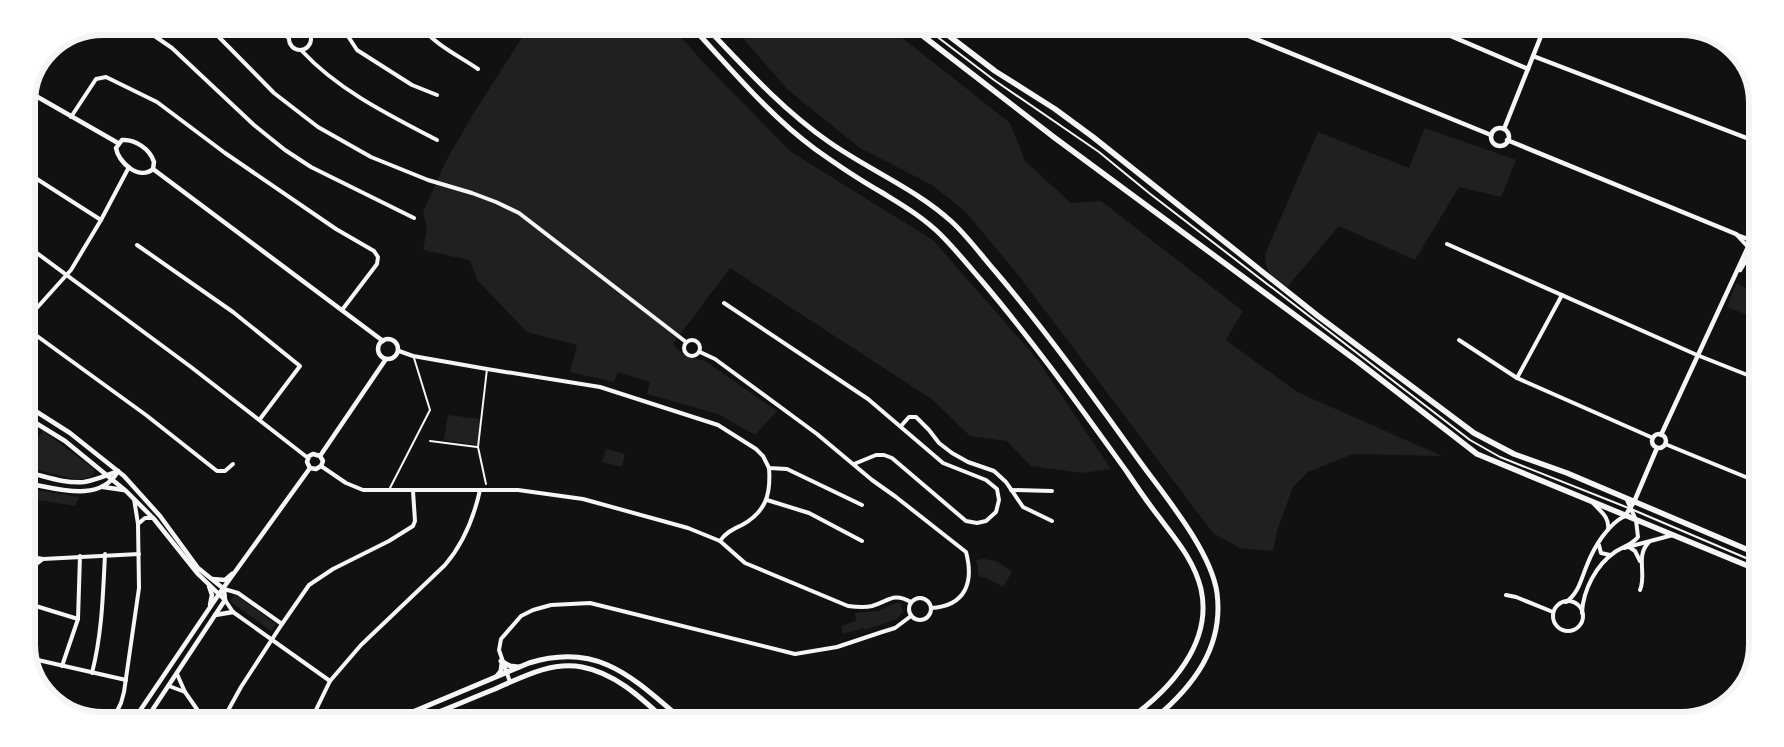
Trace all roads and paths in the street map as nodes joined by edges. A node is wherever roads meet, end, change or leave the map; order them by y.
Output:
1 (153, 35) edge
2 (217, 35) edge
3 (285, 35) edge
4 (290, 35) edge
5 (310, 35) edge
6 (347, 35) edge
7 (431, 35) edge
8 (699, 35) edge
9 (714, 35) edge
10 (922, 35) edge
11 (936, 35) edge
12 (948, 35) edge
13 (1246, 35) edge
14 (1448, 35) edge
15 (1541, 35) edge
16 (289, 38) junction
17 (302, 51) junction
18 (1533, 56) junction
19 (478, 68) dead end
20 (1528, 69) junction
21 (438, 95) dead end
22 (35, 96) edge
23 (71, 117) junction
24 (1504, 129) junction
25 (1491, 134) junction
26 (1749, 139) edge
27 (436, 140) dead end
28 (1508, 140) junction
29 (118, 144) junction
30 (129, 167) junction
31 (153, 169) junction
32 (35, 178) edge
33 (414, 218) dead end
34 (101, 220) junction
35 (1736, 234) junction
36 (1749, 239) edge
37 (1447, 244) dead end
38 (137, 245) dead end
39 (1748, 247) joint
40 (35, 251) edge
41 (1749, 258) edge
42 (68, 274) junction
43 (1730, 286) junction
44 (1562, 295) junction
45 (724, 303) dead end
46 (342, 310) junction
47 (35, 311) edge
48 (35, 335) edge
49 (1459, 340) dead end
50 (383, 341) junction
51 (686, 342) junction
52 (399, 351) junction
53 (700, 352) junction
54 (1697, 355) junction
55 (413, 356) junction
56 (386, 359) junction
57 (488, 369) junction
58 (1749, 376) edge
59 (1517, 378) junction
60 (35, 411) edge
61 (260, 419) junction
62 (35, 423) edge
63 (901, 426) junction
64 (1662, 435) junction
65 (1653, 438) junction
66 (430, 441) dead end
67 (1665, 444) junction
68 (478, 447) junction
69 (1657, 448) junction
70 (320, 456) junction
71 (308, 458) junction
72 (233, 464) dead end
73 (854, 464) junction
74 (96, 466) junction
75 (321, 466) junction
76 (310, 468) junction
77 (769, 468) junction
78 (118, 471) junction
79 (35, 474) edge
80 (107, 474) junction
81 (1749, 478) edge
82 (91, 480) junction
83 (113, 480) junction
84 (486, 484) dead end
85 (35, 485) edge
86 (99, 488) junction
87 (480, 490) junction
88 (1011, 490) junction
89 (126, 491) junction
90 (388, 491) junction
91 (413, 491) junction
92 (1052, 491) dead end
93 (1625, 497) junction
94 (134, 499) junction
95 (767, 500) junction
96 (1591, 501) junction
97 (1634, 502) junction
98 (862, 506) dead end
99 (1631, 508) junction
100 (1626, 516) junction
101 (154, 518) junction
102 (1636, 520) junction
103 (1052, 521) dead end
104 (138, 524) junction
105 (1608, 530) junction
106 (1674, 535) junction
107 (720, 541) junction
108 (862, 541) dead end
109 (1651, 541) junction
110 (1599, 543) junction
111 (1629, 547) junction
112 (1619, 549) junction
113 (1749, 550) edge
114 (1613, 553) junction
115 (105, 554) junction
116 (139, 554) junction
117 (80, 556) junction
118 (35, 558) edge
119 (1749, 558) edge
120 (42, 559) junction
121 (1641, 563) junction
122 (35, 565) edge
123 (1749, 566) edge
124 (236, 570) junction
125 (210, 579) junction
126 (209, 586) junction
127 (224, 589) junction
128 (1640, 590) dead end
129 (219, 594) junction
130 (1506, 595) dead end
131 (225, 600) junction
132 (911, 602) junction
133 (1566, 602) junction
134 (35, 606) edge
135 (931, 608) junction
136 (209, 609) junction
137 (233, 612) junction
138 (1553, 612) junction
139 (1582, 612) junction
140 (215, 615) junction
141 (911, 616) junction
142 (78, 619) junction
143 (282, 624) junction
144 (272, 638) junction
145 (37, 660) edge
146 (502, 662) junction
147 (62, 666) junction
148 (520, 667) junction
149 (92, 673) junction
150 (506, 673) junction
151 (177, 674) junction
152 (496, 678) junction
153 (126, 680) junction
154 (330, 681) junction
155 (510, 682) junction
156 (169, 686) junction
157 (185, 692) junction
158 (116, 712) edge
159 (139, 712) edge
160 (151, 712) edge
161 (199, 712) edge
162 (227, 712) edge
163 (315, 712) edge
164 (413, 712) edge
165 (438, 712) edge
166 (656, 712) edge
167 (673, 712) edge
168 (1139, 712) edge
169 (1162, 712) edge

1 - 33 street
2 - 51 street
3 - 16 street
4 - 16 street
5 - 17 street
6 - 21 street
7 - 19 street
8 - 168 main road
9 - 169 main road
10 - 96 main road
11 - 99 lane
12 - 93 main road
13 - 25 street
14 - 20 street
15 - 18 street
16 - 17 street
17 - 27 street
18 - 20 street
18 - 26 street
20 - 24 street
22 - 23 street
23 - 29 street
23 - 46 street
24 - 25 street
24 - 28 street
25 - 28 street
28 - 35 street
29 - 30 street
29 - 31 street
30 - 31 street
30 - 34 street
31 - 46 street
32 - 34 street
34 - 42 street
35 - 36 street
35 - 39 street
37 - 44 street
38 - 61 street
39 - 43 street
40 - 42 street
41 - 43 street
42 - 47 street
42 - 61 street
43 - 54 street
44 - 54 street
44 - 59 street
45 - 63 street
46 - 50 street
48 - 72 street
49 - 59 street
50 - 52 street
50 - 56 street
51 - 53 street
51 - 53 street
52 - 55 street
52 - 56 street
53 - 73 street
54 - 58 street
54 - 64 street
55 - 57 street
55 - 90 lane
56 - 70 street
57 - 68 lane
57 - 77 street
59 - 65 street
60 - 78 street
61 - 71 street
62 - 74 street
63 - 73 street
63 - 88 street
64 - 65 street
64 - 67 street
65 - 69 street
66 - 68 lane
67 - 69 street
67 - 81 street
68 - 84 lane
69 - 97 street
70 - 71 street
70 - 75 street
71 - 76 street
73 - 135 street
74 - 80 street
74 - 82 street
75 - 76 street
75 - 90 street
76 - 124 street
77 - 95 street
77 - 98 street
78 - 80 street
78 - 83 street
78 - 125 street
79 - 82 street
80 - 82 street
80 - 83 street
83 - 86 street
83 - 89 street
85 - 86 street
86 - 89 street
87 - 91 street
87 - 107 street
87 - 154 street
88 - 92 street
88 - 103 street
89 - 94 street
90 - 91 street
91 - 143 street
93 - 97 main road
93 - 99 street
94 - 101 street
94 - 104 street
95 - 107 street
95 - 108 street
96 - 100 main road
96 - 105 street
97 - 99 street
97 - 113 main road
99 - 100 street
99 - 102 street
99 - 119 lane
100 - 102 main road
100 - 105 street
101 - 104 street
101 - 126 street
102 - 106 main road
102 - 112 street
104 - 116 street
105 - 110 street
106 - 109 street
106 - 123 main road
107 - 132 street
109 - 111 street
109 - 121 street
110 - 114 street
110 - 133 street
111 - 112 street
111 - 121 street
112 - 114 street
114 - 139 street
115 - 116 street
115 - 117 street
115 - 149 street
116 - 153 street
117 - 120 street
117 - 142 street
118 - 120 street
120 - 122 street
121 - 128 street
124 - 125 street
124 - 127 street
125 - 127 street
126 - 129 street
126 - 136 street
127 - 129 street
127 - 131 street
127 - 143 street
129 - 131 street
129 - 136 street
130 - 138 street
131 - 137 street
131 - 140 street
132 - 135 street
132 - 141 street
133 - 138 street
133 - 139 street
134 - 142 street
135 - 141 street
136 - 159 street
137 - 140 street
137 - 144 street
138 - 139 street
140 - 151 street
141 - 146 street
142 - 147 street
143 - 144 street
144 - 154 street
144 - 162 street
145 - 147 street
146 - 148 main road
146 - 150 street
146 - 152 main road
147 - 149 street
148 - 150 main road
148 - 167 main road
149 - 153 street
150 - 152 main road
150 - 155 street
151 - 156 street
151 - 157 street
152 - 164 main road
153 - 158 street
154 - 163 street
155 - 165 main road
155 - 166 main road
156 - 157 street
156 - 160 street
157 - 161 street

